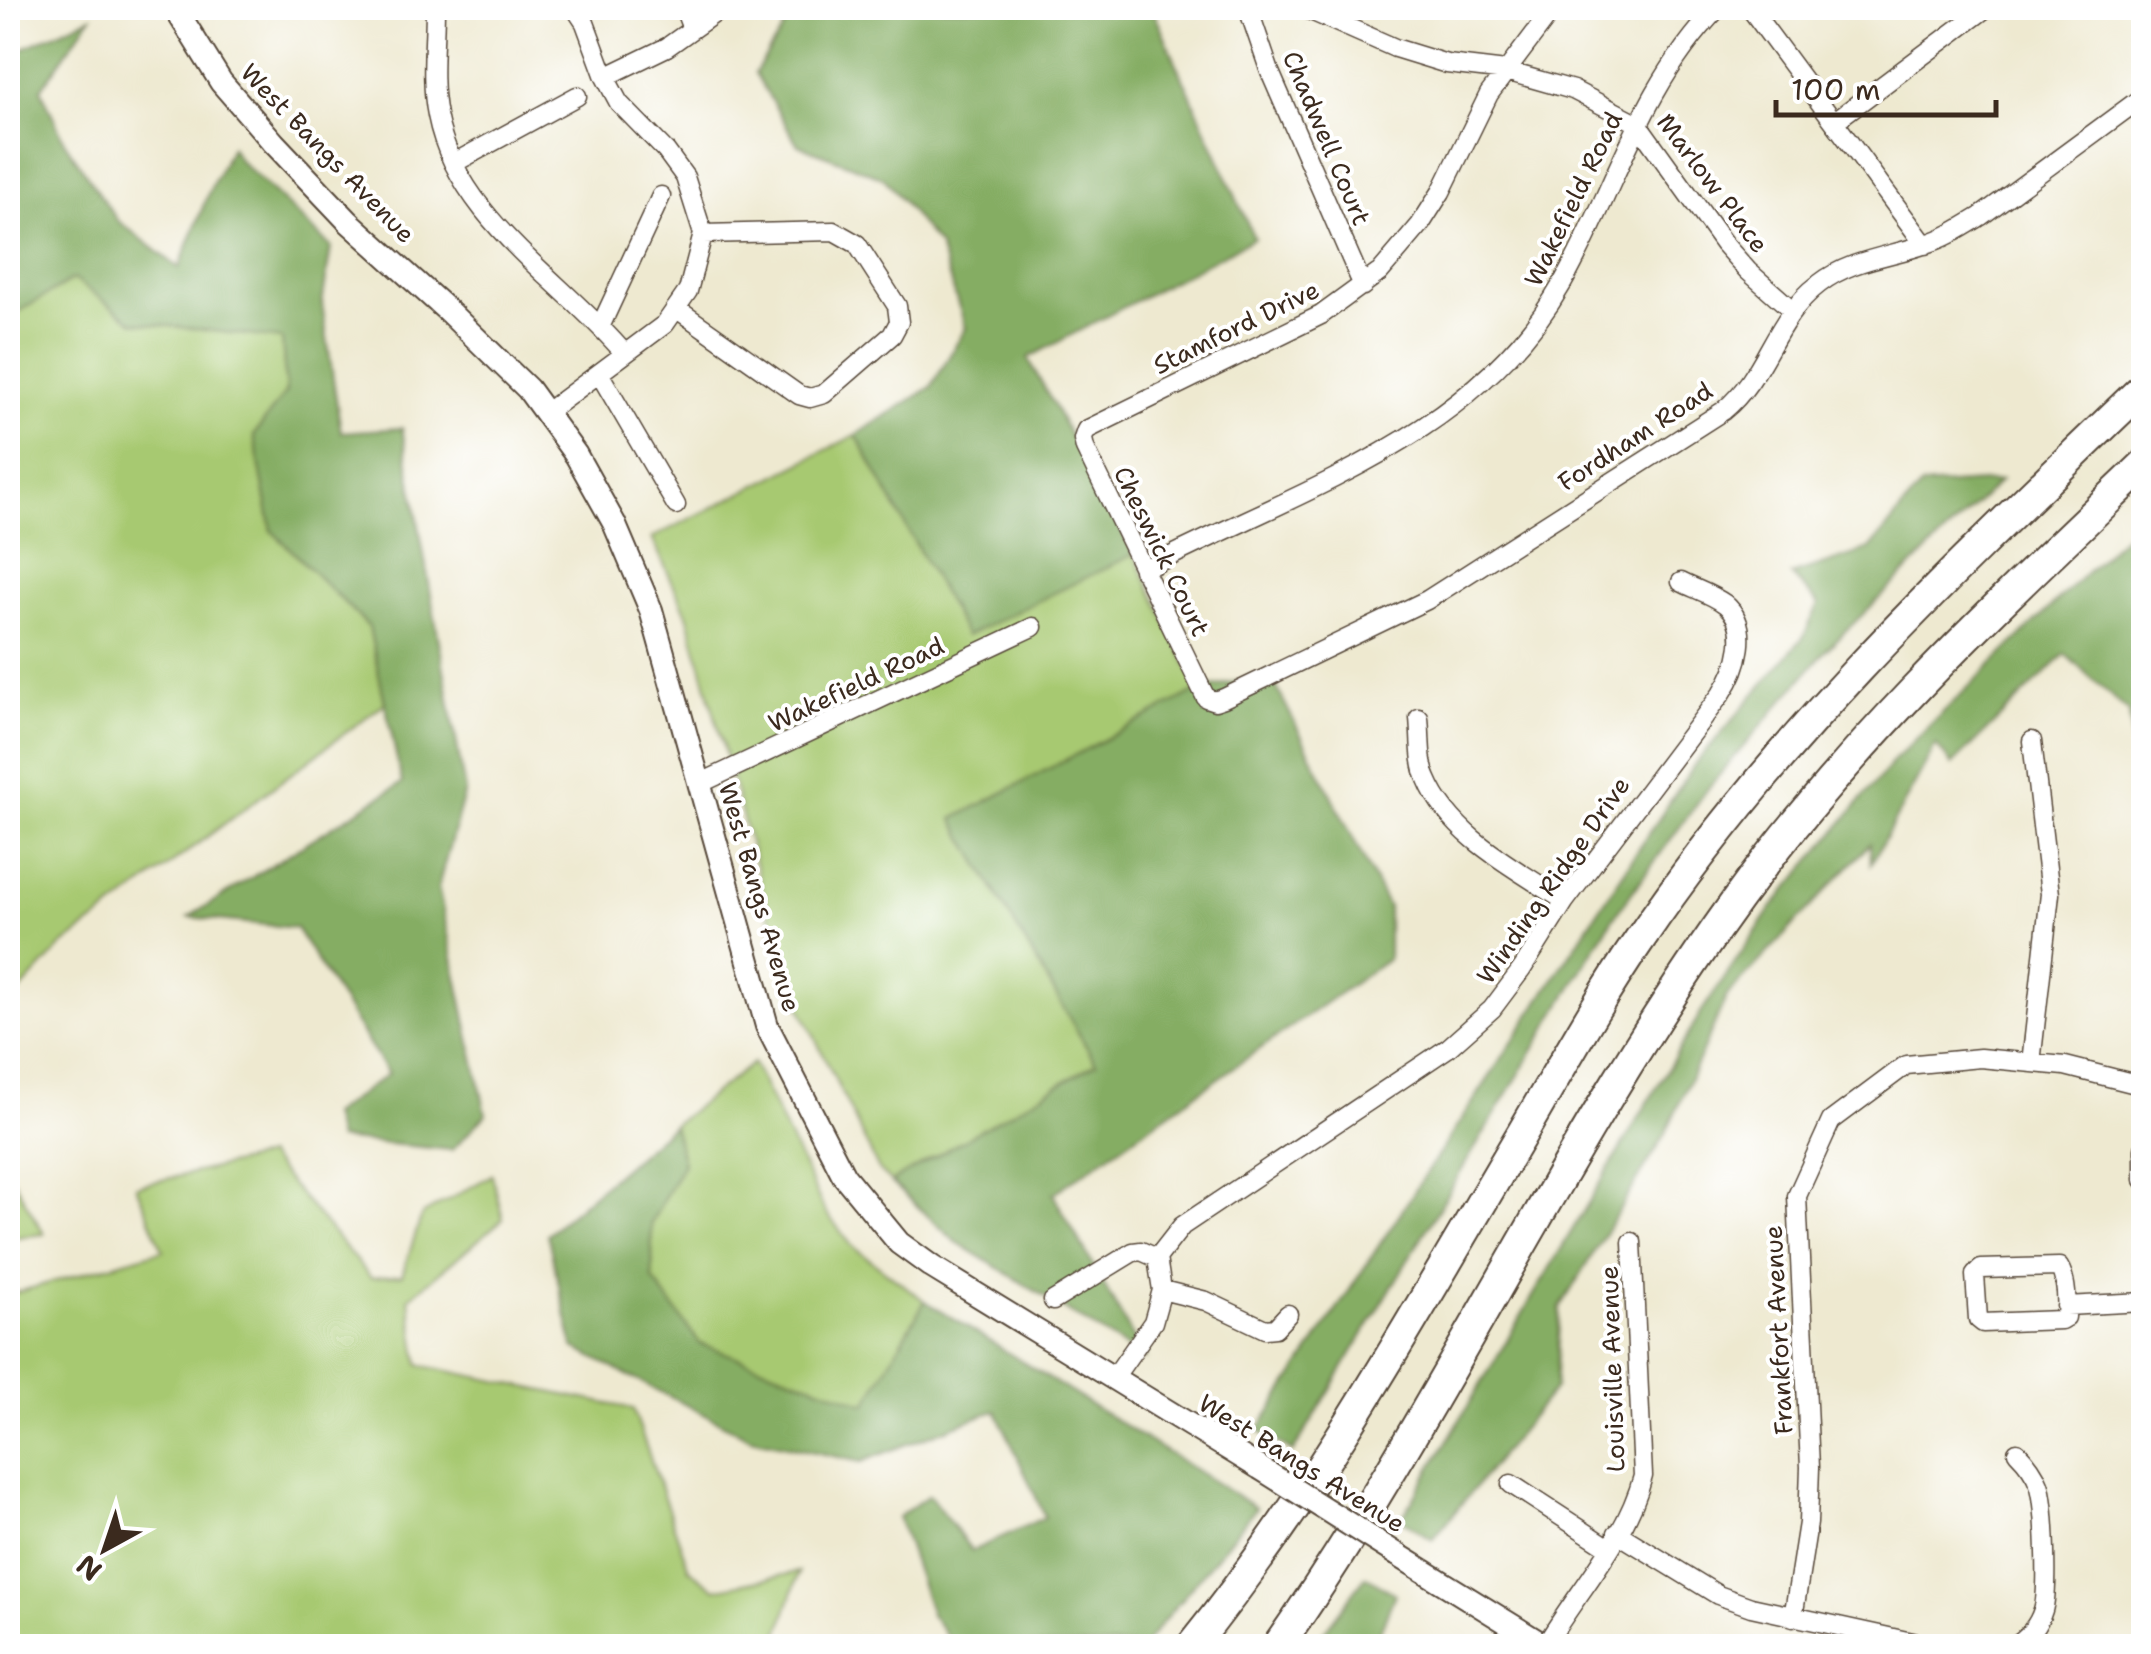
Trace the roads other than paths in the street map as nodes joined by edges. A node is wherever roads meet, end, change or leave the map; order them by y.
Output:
1 (175, 8) edge
2 (434, 8) edge
3 (576, 8) edge
4 (684, 8) edge
5 (722, 8) edge
6 (1248, 8) edge
7 (1304, 8) edge
8 (1554, 8) edge
9 (1718, 8) edge
10 (1750, 8) edge
11 (1986, 8) edge
12 (692, 29) junction
13 (1506, 71) junction
14 (606, 77) junction
15 (577, 96) dead end
16 (2144, 96) edge
17 (1835, 120) junction
18 (1637, 122) junction
19 (454, 163) junction
20 (660, 196) dead end
21 (704, 234) junction
22 (1925, 245) junction
23 (1363, 286) junction
24 (1792, 308) junction
25 (677, 309) junction
26 (601, 325) junction
27 (625, 354) junction
28 (599, 373) junction
29 (2144, 387) edge
30 (547, 412) junction
31 (1092, 425) joint
32 (2144, 465) edge
33 (676, 505) dead end
34 (1143, 570) junction
35 (1681, 582) dead end
36 (1033, 627) dead end
37 (1206, 698) joint
38 (1419, 718) dead end
39 (2032, 741) dead end
40 (699, 784) junction
41 (1565, 901) junction
42 (2031, 1063) junction
43 (2144, 1086) edge
44 (2144, 1148) edge
45 (2143, 1158) edge
46 (2144, 1180) edge
47 (1632, 1242) dead end
48 (1157, 1258) junction
49 (1162, 1290) junction
50 (1053, 1301) dead end
51 (2144, 1302) edge
52 (2066, 1306) junction
53 (1288, 1314) dead end
54 (1114, 1379) junction
55 (2017, 1452) dead end
56 (1511, 1484) dead end
57 (1613, 1540) junction
58 (1793, 1618) junction
59 (1192, 1646) edge
60 (1278, 1646) edge
61 (1545, 1646) edge
62 (1930, 1646) edge
63 (2014, 1646) edge

1 - 30 street, West Bangs Avenue
2 - 19 street
3 - 14 street
4 - 12 street
5 - 12 street
6 - 23 street, Chadwell Court
7 - 13 street, Marlow Place
8 - 13 street, Stamford Drive
9 - 18 street, Wakefield Road
10 - 17 street
11 - 17 street
12 - 14 street
13 - 18 street, Marlow Place
13 - 23 street, Stamford Drive
14 - 21 street
15 - 19 street
16 - 22 street, Fordham Road
17 - 22 street
18 - 24 street, Marlow Place
18 - 34 street, Wakefield Road
19 - 26 street
20 - 26 street
21 - 25 street
21 - 25 street
22 - 24 street, Fordham Road
23 - 31 street, Stamford Drive
24 - 37 street, Fordham Road
25 - 27 street
26 - 27 street
27 - 28 street
28 - 30 street
28 - 33 street
29 - 59 highway
30 - 40 street, West Bangs Avenue
31 - 34 street, Cheswick Court
32 - 60 highway
34 - 37 street, Cheswick Court
35 - 41 street, Winding Ridge Drive
36 - 40 street, Wakefield Road
38 - 41 street
39 - 42 street
40 - 54 street, West Bangs Avenue
41 - 48 street, Winding Ridge Drive
42 - 43 street, Frankfort Avenue
42 - 58 street, Frankfort Avenue
44 - 45 street
45 - 46 street
47 - 57 street, Louisville Avenue
48 - 49 street
48 - 50 street
49 - 53 street
49 - 54 street
51 - 52 street
52 - 52 street
54 - 61 street, West Bangs Avenue, bridge
55 - 63 street
56 - 57 street
57 - 58 street
57 - 61 street, Louisville Avenue
58 - 62 street

